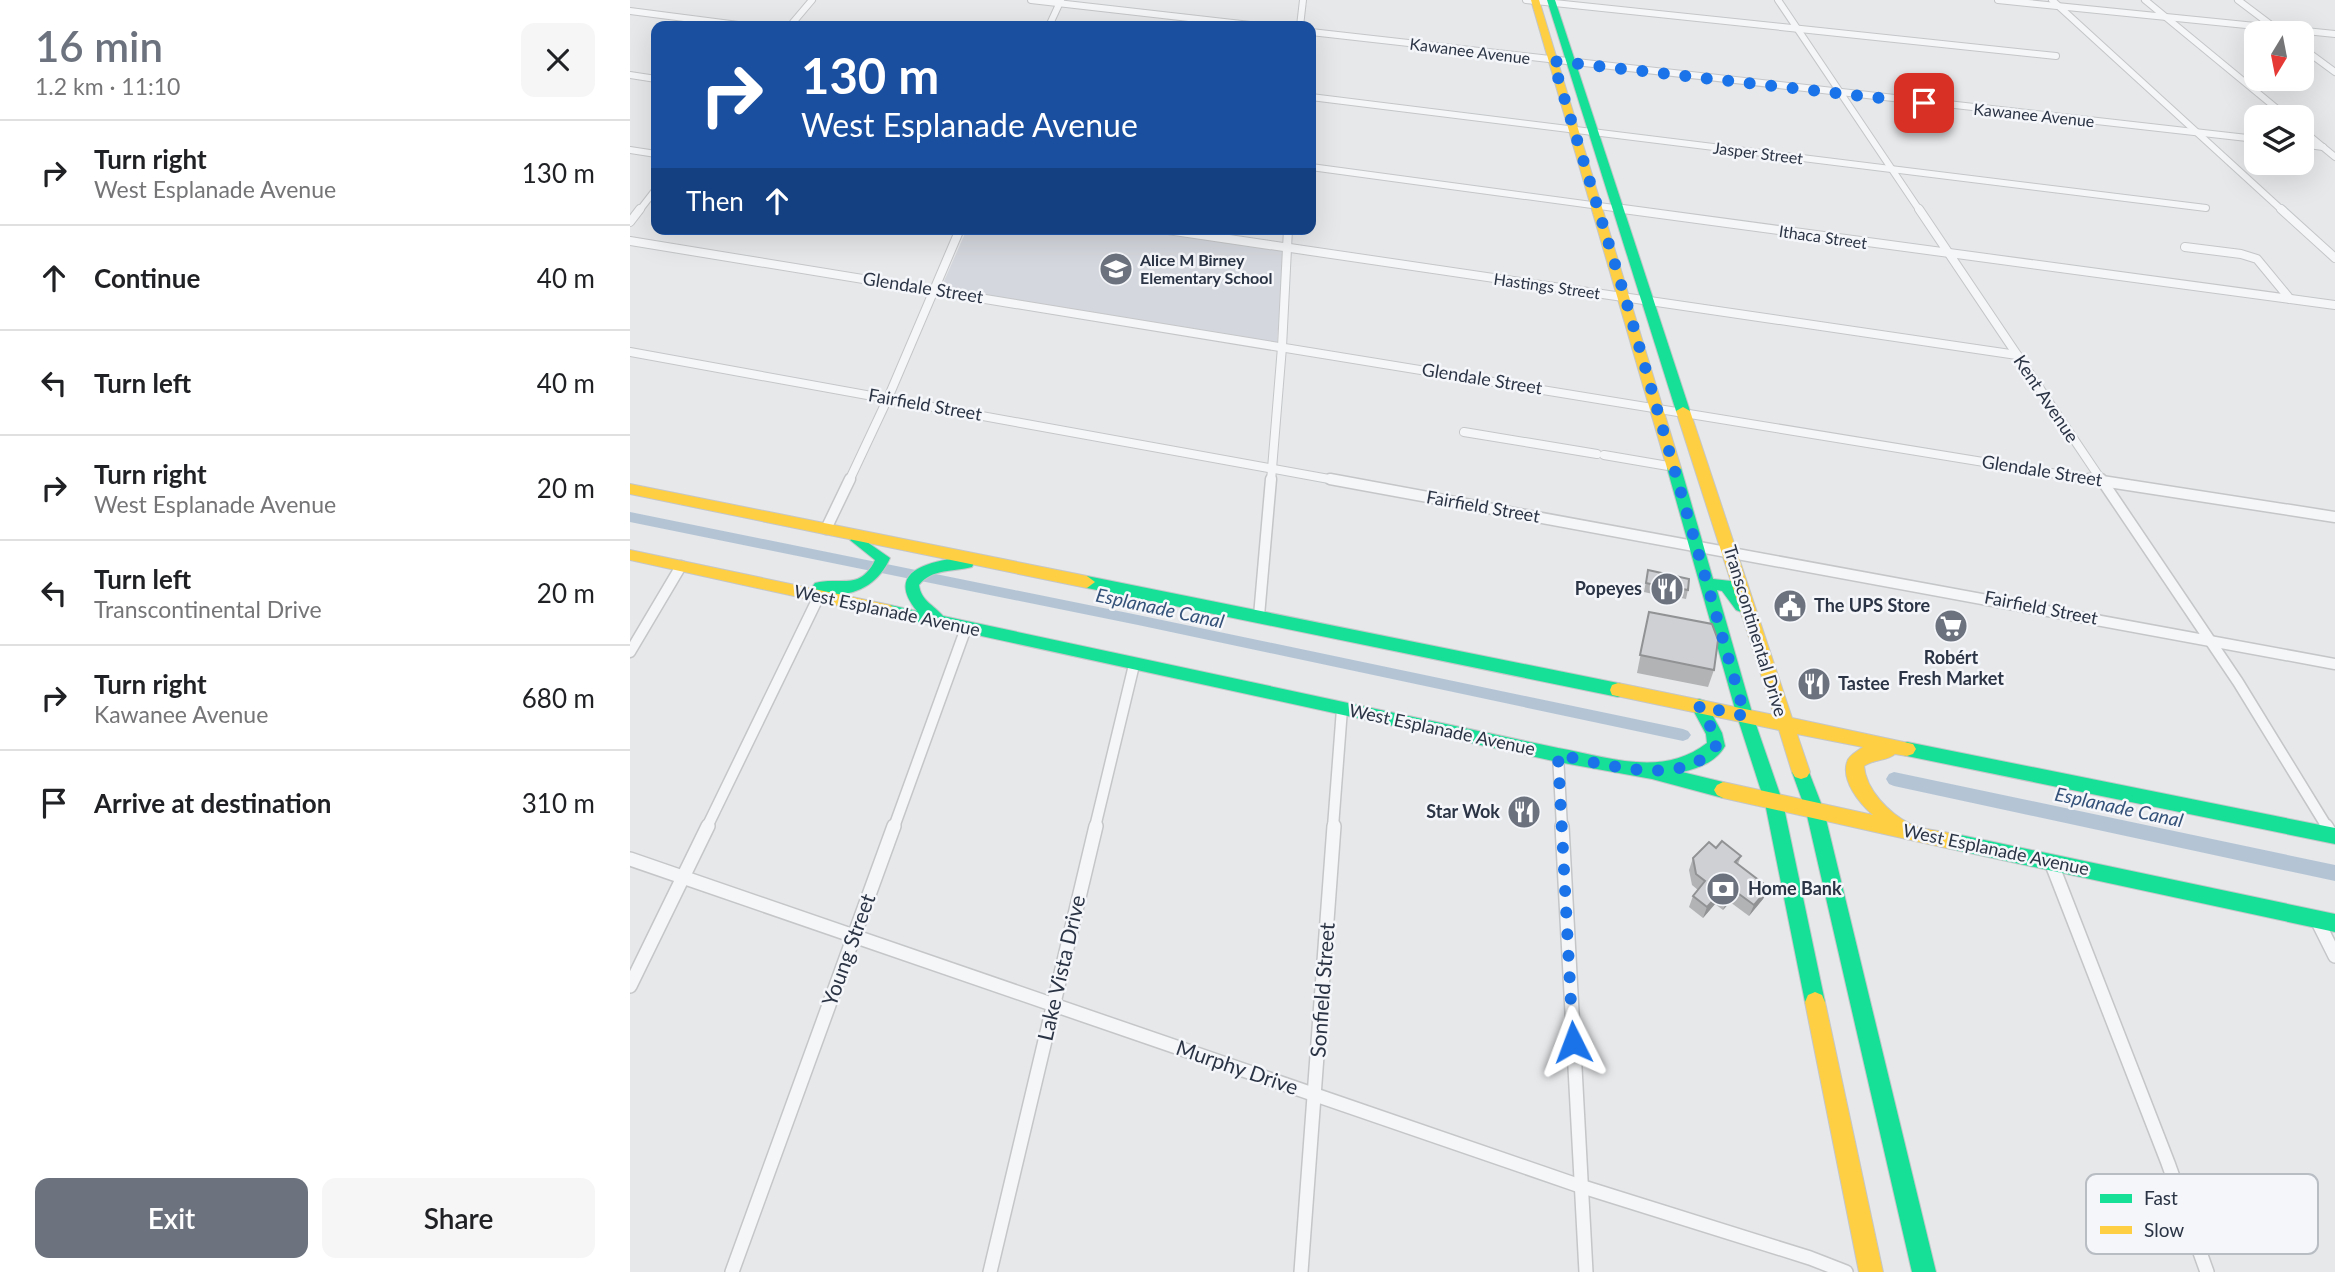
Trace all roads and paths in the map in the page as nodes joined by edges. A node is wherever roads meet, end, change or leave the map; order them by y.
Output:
1 (812, 0) edge
2 (1031, 0) edge
3 (1303, 0) edge
4 (1778, 0) edge
5 (1998, 0) edge
6 (2052, 0) edge
7 (2145, 0) edge
8 (2238, 0) edge
9 (1540, 1) edge
10 (1061, 2) edge
11 (2059, 6) junction
12 (630, 11) edge
13 (2166, 17) junction
14 (707, 21) edge
15 (794, 21) edge
16 (1052, 21) edge
17 (1218, 21) edge
18 (1301, 21) edge
19 (2266, 21) edge
20 (2244, 25) edge
21 (1797, 29) junction
22 (2314, 32) edge
23 (1316, 33) edge
24 (2335, 34) edge
25 (2056, 56) dead end
26 (2314, 57) edge
27 (1553, 61) junction
28 (1572, 63) junction
29 (2335, 72) edge
30 (630, 75) edge
31 (651, 78) edge
32 (1842, 94) junction
33 (1316, 98) edge
34 (2272, 105) edge
35 (1574, 130) junction
36 (1595, 133) junction
37 (2198, 133) junction
38 (2244, 138) edge
39 (2314, 140) edge
40 (2314, 146) edge
41 (2323, 147) junction
42 (2335, 148) edge
43 (630, 150) edge
44 (651, 153) edge
45 (2335, 157) edge
46 (1316, 168) edge
47 (1894, 170) junction
48 (651, 195) edge
49 (1596, 206) junction
50 (2206, 208) dead end
51 (1618, 209) junction
52 (630, 222) edge
53 (958, 235) edge
54 (1201, 235) edge
55 (1288, 235) edge
56 (630, 241) edge
57 (2185, 247) dead end
58 (1287, 248) junction
59 (1950, 254) junction
60 (2335, 258) edge
61 (936, 290) junction
62 (1625, 297) junction
63 (2290, 299) junction
64 (1646, 300) junction
65 (2335, 305) edge
66 (1282, 347) junction
67 (630, 352) edge
68 (2017, 355) junction
69 (888, 398) junction
70 (1657, 407) junction
71 (1685, 412) junction
72 (1464, 432) dead end
73 (1674, 467) junction
74 (1273, 469) junction
75 (2102, 481) junction
76 (630, 488) edge
77 (2335, 517) edge
78 (826, 529) junction
79 (844, 532) junction
80 (1697, 546) junction
81 (1730, 552) junction
82 (630, 555) edge
83 (681, 566) junction
84 (1012, 566) junction
85 (717, 574) junction
86 (1708, 584) junction
87 (820, 596) junction
88 (1749, 611) junction
89 (1259, 617) junction
90 (946, 624) junction
91 (966, 628) junction
92 (2210, 641) junction
93 (630, 652) edge
94 (2335, 664) edge
95 (1135, 665) junction
96 (1699, 706) junction
97 (1342, 709) junction
98 (1745, 716) junction
99 (1784, 724) junction
100 (1912, 749) junction
101 (1558, 755) junction
102 (1652, 772) junction
103 (1774, 803) junction
104 (1815, 811) junction
105 (1905, 831) junction
106 (2334, 836) edge
107 (630, 859) edge
108 (2051, 862) junction
109 (683, 877) junction
110 (2316, 918) junction
111 (2335, 923) edge
112 (853, 937) junction
113 (2335, 956) edge
114 (630, 986) edge
115 (1052, 1005) junction
116 (1315, 1095) junction
117 (2172, 1174) edge
118 (1580, 1186) junction
119 (2201, 1254) edge
120 (732, 1272) edge
121 (990, 1272) edge
122 (1301, 1272) edge
123 (1586, 1272) edge
124 (1846, 1272) edge
125 (1871, 1272) edge
126 (1924, 1272) edge
127 (2207, 1272) edge

1 - 15 street
2 - 10 street
3 - 18 street
4 - 21 street, Kent Avenue
5 - 11 street
6 - 11 street
7 - 13 street
8 - 19 street
9 - 21 street
9 - 27 street, Transcontinental Drive
9 - 28 street, Transcontinental Drive
10 - 16 street
10 - 17 street
11 - 13 street
11 - 37 street
12 - 14 street
13 - 20 street
13 - 34 street
21 - 25 street
21 - 32 street, Kent Avenue
22 - 24 street
23 - 27 street, Kawanee Avenue
26 - 29 street
27 - 28 street, Kawanee Avenue
27 - 35 street, Transcontinental Drive
28 - 32 street, Kawanee Avenue
28 - 36 street, Transcontinental Drive
30 - 31 street
32 - 37 street, Kawanee Avenue
32 - 47 street, Kent Avenue
33 - 35 street, Jasper Street
35 - 36 street, Jasper Street
35 - 49 street, Transcontinental Drive
36 - 47 street, Jasper Street
36 - 51 street, Transcontinental Drive
37 - 38 street, Kawanee Avenue
37 - 60 street
39 - 41 street
40 - 41 street
41 - 42 street
41 - 45 street
43 - 44 street
46 - 49 street, Ithaca Street
47 - 50 street, Jasper Street
47 - 59 street, Kent Avenue
48 - 52 street
49 - 51 street, Ithaca Street
49 - 62 street, Transcontinental Drive
51 - 59 street, Ithaca Street
51 - 64 street, Transcontinental Drive
53 - 61 street
54 - 58 street, Hastings Street
55 - 58 street
56 - 61 street, Glendale Street
57 - 63 street
58 - 62 street, Hastings Street
58 - 66 street
59 - 63 street, Ithaca Street
59 - 68 street, Kent Avenue
61 - 66 street, Glendale Street
61 - 69 street
62 - 64 street, Hastings Street
62 - 70 street, Transcontinental Drive
63 - 65 street, Ithaca Street
64 - 68 street, Hastings Street
64 - 71 street, Transcontinental Drive
66 - 70 street, Glendale Street
66 - 74 street
67 - 69 street, Fairfield Street
68 - 75 street, Kent Avenue
69 - 74 street, Fairfield Street
69 - 78 street
70 - 71 street, Glendale Street
70 - 73 street, Transcontinental Drive
71 - 75 street, Glendale Street
71 - 81 street, Transcontinental Drive
72 - 73 street
73 - 80 street, Transcontinental Drive
74 - 80 street, Fairfield Street
74 - 89 street
75 - 77 street, Glendale Street
75 - 92 street, Kent Avenue
76 - 78 street
78 - 79 street
79 - 84 street
79 - 85 street
80 - 81 street, Fairfield Street
80 - 86 street, Transcontinental Drive
81 - 88 street, Transcontinental Drive
81 - 92 street, Fairfield Street
82 - 83 street, West Esplanade Avenue
83 - 85 street, West Esplanade Avenue
83 - 93 street
84 - 89 street
84 - 90 street
85 - 87 street, West Esplanade Avenue
86 - 88 street
86 - 98 street, Transcontinental Drive
87 - 90 street, West Esplanade Avenue
87 - 109 street
88 - 99 street, Transcontinental Drive
89 - 96 street
90 - 91 street, West Esplanade Avenue
91 - 95 street, West Esplanade Avenue
91 - 112 street, Young Street
92 - 94 street, Fairfield Street
92 - 106 street, Kent Avenue
95 - 97 street, West Esplanade Avenue
95 - 115 street, Lake Vista Drive
96 - 98 street
96 - 102 street
97 - 101 street, West Esplanade Avenue
97 - 116 street, Sonfield Street
98 - 99 street
98 - 103 street, Transcontinental Drive
99 - 100 street
99 - 104 street, Transcontinental Drive
100 - 105 street
100 - 106 street
101 - 102 street, West Esplanade Avenue
101 - 118 street
102 - 103 street, West Esplanade Avenue
103 - 104 street, West Esplanade Avenue
103 - 125 street, Transcontinental Drive
104 - 105 street, West Esplanade Avenue
104 - 126 street, Transcontinental Drive
105 - 108 street, West Esplanade Avenue
107 - 109 street, Murphy Drive
108 - 110 street, West Esplanade Avenue
108 - 117 street
109 - 112 street, Murphy Drive
109 - 114 street
110 - 111 street, West Esplanade Avenue
110 - 113 street
112 - 115 street, Murphy Drive
112 - 120 street, Young Street
115 - 116 street, Murphy Drive
115 - 121 street, Lake Vista Drive
116 - 118 street, Murphy Drive
116 - 122 street, Sonfield Street
118 - 123 street
118 - 124 street, Murphy Drive
119 - 127 street

